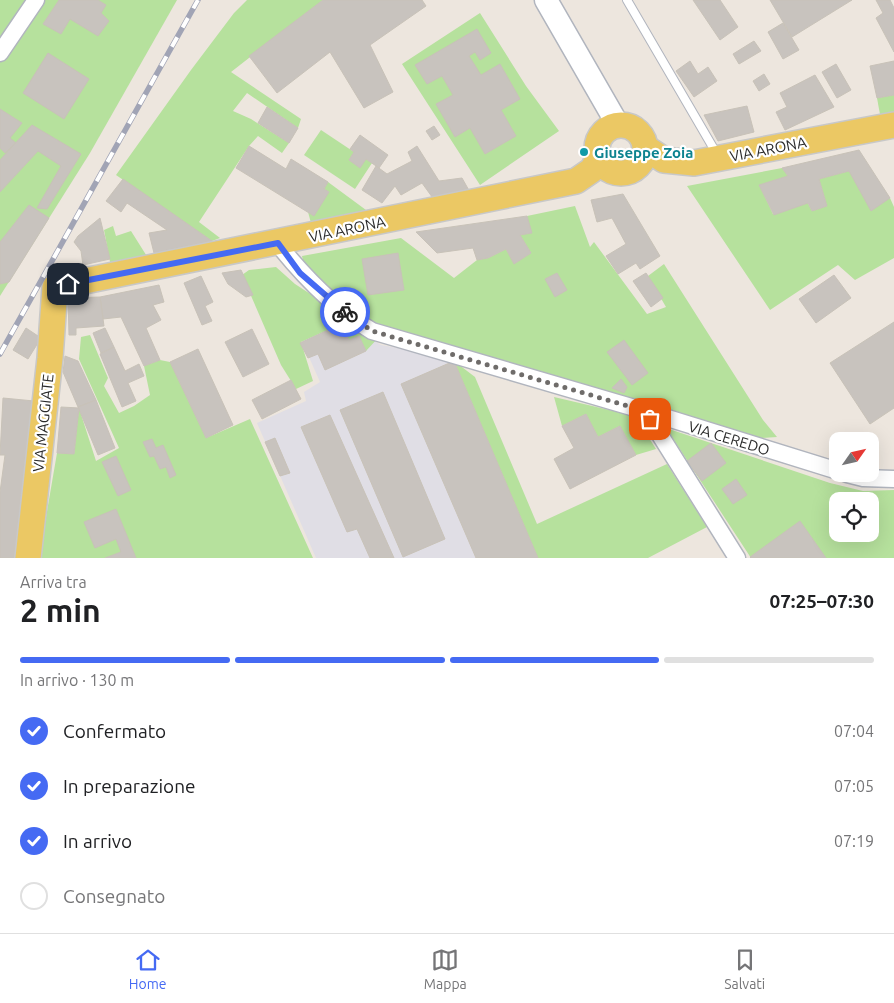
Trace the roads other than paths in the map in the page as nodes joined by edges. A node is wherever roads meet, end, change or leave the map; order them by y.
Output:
1 (36, 0) edge
2 (546, 0) edge
3 (627, 0) edge
4 (0, 53) edge
5 (618, 124) junction
6 (894, 125) edge
7 (646, 148) junction
8 (599, 158) junction
9 (720, 158) junction
10 (278, 243) junction
11 (55, 287) joint
12 (645, 411) junction
13 (829, 468) edge
14 (879, 479) edge
15 (894, 479) edge
16 (28, 558) edge
17 (737, 558) edge

1 - 4 street
2 - 5 main road
3 - 9 lane
5 - 7 main road
5 - 8 main road
6 - 9 main road, VIA ARONA
7 - 8 main road
7 - 9 main road, VIA ARONA
8 - 10 main road, VIA ARONA
10 - 11 main road, VIA ARONA
10 - 12 street, VIA CEREDO
11 - 16 main road, VIA MAGGIATE
12 - 13 street, VIA CEREDO
12 - 17 street
14 - 15 street

